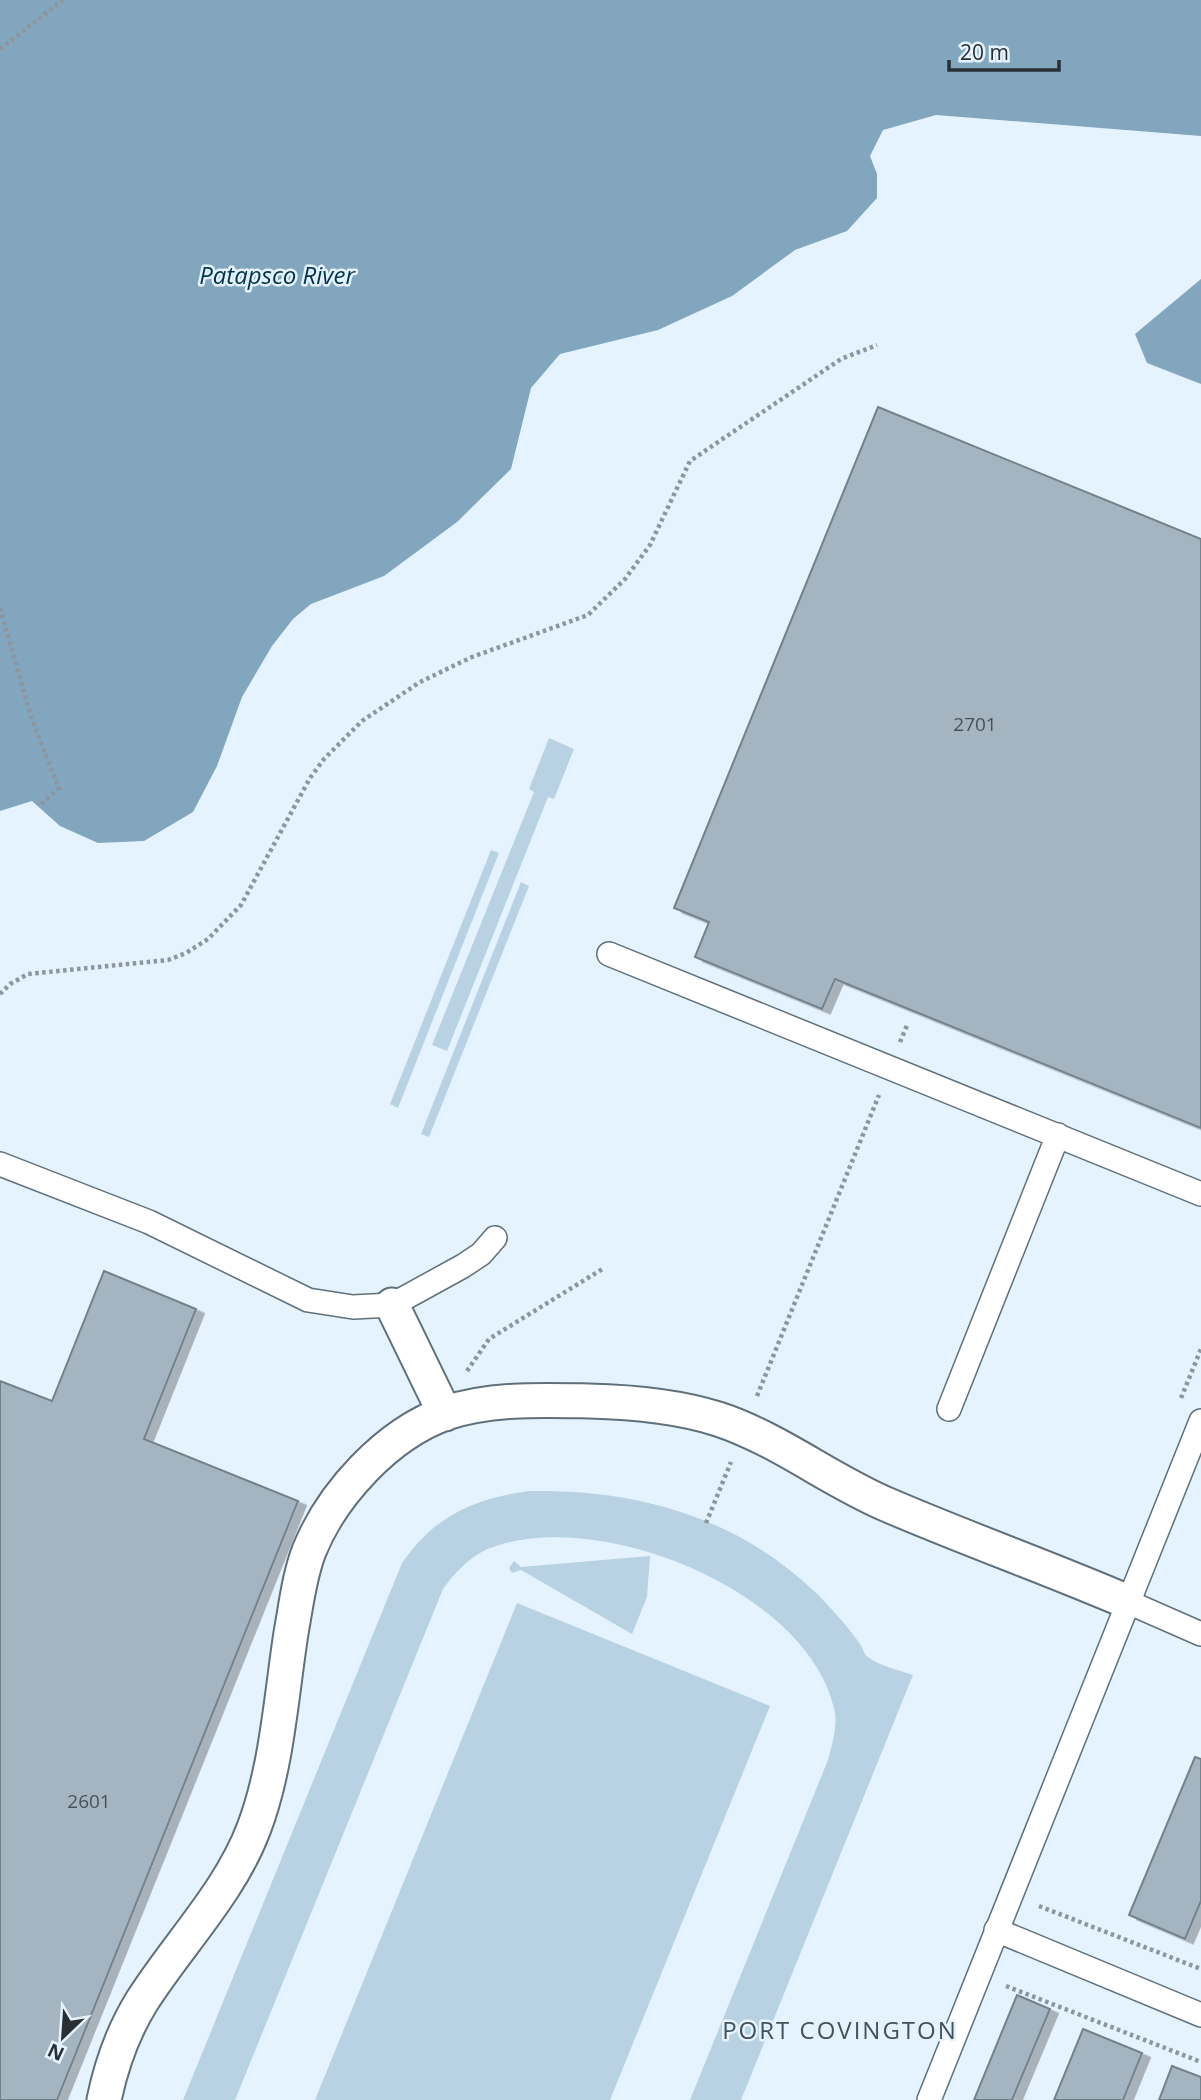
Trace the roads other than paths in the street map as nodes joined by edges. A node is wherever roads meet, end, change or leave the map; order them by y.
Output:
1 (609, 954) dead end
2 (1058, 1135) junction
3 (0, 1164) edge
4 (1201, 1194) edge
5 (495, 1238) dead end
6 (392, 1305) junction
7 (949, 1409) dead end
8 (445, 1413) junction
9 (1201, 1421) edge
10 (1128, 1602) junction
11 (1201, 1634) edge
12 (996, 1930) junction
13 (1201, 2015) edge
14 (104, 2100) edge
15 (929, 2100) edge

1 - 2 lane
2 - 4 lane
2 - 7 lane
3 - 6 lane
5 - 6 lane
6 - 8 street
8 - 10 street
8 - 14 street
9 - 10 lane
10 - 11 lane
10 - 12 lane
12 - 13 lane
12 - 15 lane

